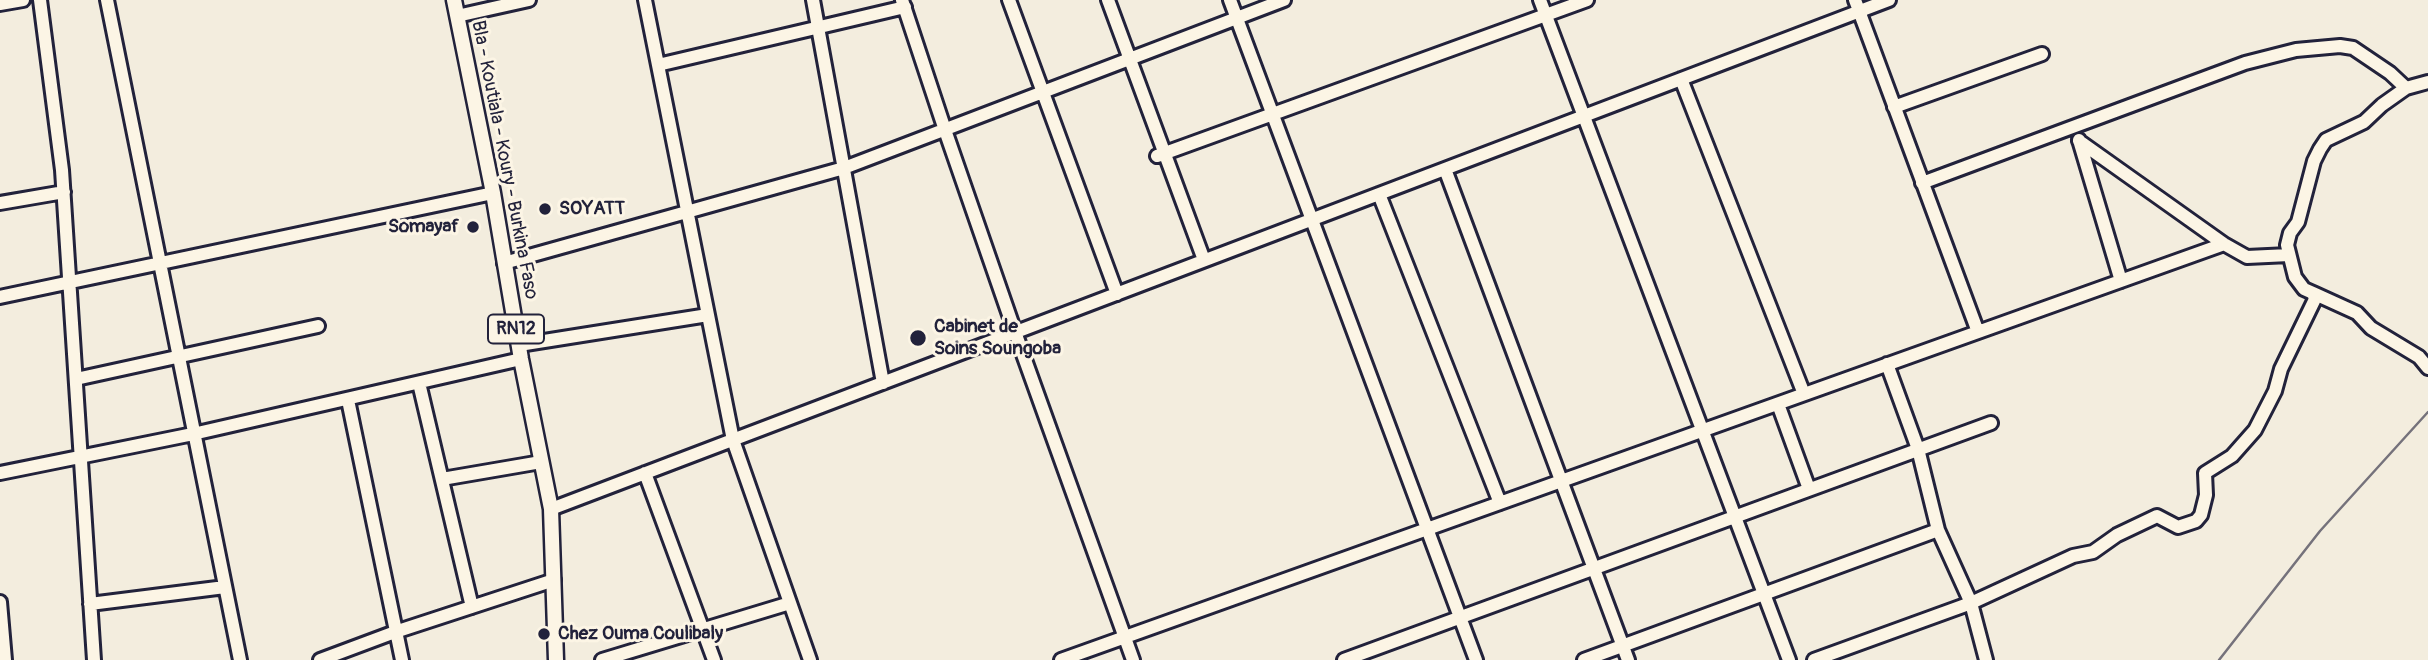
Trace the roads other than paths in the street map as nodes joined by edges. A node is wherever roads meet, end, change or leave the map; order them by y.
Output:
1 (23, 0) edge
2 (40, 0) edge
3 (107, 0) edge
4 (454, 0) edge
5 (530, 0) edge
6 (645, 0) edge
7 (813, 0) edge
8 (1009, 0) edge
9 (1108, 0) edge
10 (1230, 0) edge
11 (1283, 0) edge
12 (1540, 0) edge
13 (1587, 0) edge
14 (1889, 0) edge
15 (0, 4) edge
16 (904, 4) edge
17 (1857, 6) edge
18 (1546, 15) junction
19 (457, 16) junction
20 (1237, 18) junction
21 (818, 27) junction
22 (2042, 54) dead end
23 (1130, 59) junction
24 (658, 65) junction
25 (1681, 79) junction
26 (2428, 82) edge
27 (2406, 88) junction
28 (1043, 92) junction
29 (1894, 107) junction
30 (1273, 114) junction
31 (1583, 117) junction
32 (2074, 126) junction
33 (944, 130) junction
34 (2079, 141) junction
35 (1161, 155) junction
36 (844, 168) junction
37 (1445, 169) junction
38 (1922, 183) junction
39 (64, 192) junction
40 (492, 193) junction
41 (1379, 194) junction
42 (0, 203) edge
43 (687, 212) junction
44 (1311, 220) junction
45 (2224, 244) junction
46 (2289, 255) junction
47 (1204, 260) junction
48 (504, 263) junction
49 (159, 265) junction
50 (2121, 281) junction
51 (70, 284) junction
52 (1117, 293) junction
53 (2313, 293) junction
54 (0, 297) edge
55 (708, 315) junction
56 (318, 326) dead end
57 (1015, 332) junction
58 (1978, 332) junction
59 (520, 352) junction
60 (178, 357) junction
61 (1887, 364) junction
62 (2428, 368) edge
63 (76, 379) junction
64 (419, 383) junction
65 (883, 383) junction
66 (1804, 394) junction
67 (348, 400) junction
68 (1778, 404) junction
69 (1991, 423) dead end
70 (1703, 430) junction
71 (193, 434) junction
72 (733, 440) junction
73 (1918, 449) junction
74 (80, 457) junction
75 (541, 462) junction
76 (0, 473) edge
77 (645, 473) junction
78 (442, 479) junction
79 (1563, 481) junction
80 (1809, 489) junction
81 (1500, 503) junction
82 (551, 509) junction
83 (1735, 517) junction
84 (1427, 529) junction
85 (1938, 530) junction
86 (1594, 568) junction
87 (554, 580) junction
88 (225, 587) junction
89 (1764, 593) junction
90 (0, 603) edge
91 (790, 603) junction
92 (1971, 603) junction
93 (90, 604) junction
94 (472, 607) junction
95 (1460, 618) junction
96 (703, 629) junction
97 (395, 632) junction
98 (1125, 637) junction
99 (1622, 646) junction
100 (621, 657) edge
101 (5, 660) edge
102 (94, 660) edge
103 (240, 660) edge
104 (320, 660) edge
105 (402, 660) edge
106 (556, 660) edge
107 (602, 660) edge
108 (714, 660) edge
109 (810, 660) edge
110 (1061, 660) edge
111 (1133, 660) edge
112 (1344, 660) edge
113 (1476, 660) edge
114 (1584, 660) edge
115 (1628, 660) edge
116 (1789, 660) edge
117 (1814, 660) edge
118 (1986, 660) edge

1 - 15 street
2 - 39 street
3 - 49 street
4 - 19 main road, Bla - Koutiala - Koury - Burkina Faso / RN12
5 - 19 street
6 - 24 street
7 - 21 street
8 - 28 street
9 - 23 street
10 - 20 street
11 - 20 street
12 - 18 street
13 - 18 street
14 - 17 street
16 - 21 street
16 - 33 street
17 - 25 street
17 - 29 street
18 - 30 street
18 - 31 street
19 - 40 main road, Bla - Koutiala - Koury - Burkina Faso / RN12
20 - 23 street
20 - 30 street
21 - 24 street
21 - 36 street
22 - 29 street
23 - 28 street
23 - 35 street
24 - 43 street
25 - 31 street
25 - 66 street
26 - 27 street
27 - 32 street
27 - 46 street
28 - 33 street
28 - 52 street
29 - 38 street
30 - 35 street
30 - 44 street
31 - 37 street
31 - 70 street
32 - 34 street
32 - 38 street
33 - 36 street
33 - 57 street
34 - 45 street
34 - 50 street
35 - 47 street
36 - 43 street
36 - 65 street
37 - 41 street
37 - 79 street
38 - 58 street
39 - 42 street
39 - 51 street
40 - 48 main road, Bla - Koutiala - Koury - Burkina Faso / RN12
40 - 49 street
41 - 44 street
41 - 81 street
43 - 48 street
43 - 55 street
44 - 47 street
44 - 84 street
45 - 46 street
45 - 50 street
46 - 53 street
47 - 52 street
48 - 59 main road, Bla - Koutiala - Koury - Burkina Faso / RN12
49 - 51 street
49 - 60 street
50 - 58 street
51 - 54 street
51 - 63 street
52 - 57 street
53 - 62 street
53 - 92 street
55 - 59 street
55 - 72 street
56 - 60 street
57 - 65 street
57 - 98 street
58 - 61 street
59 - 64 street
59 - 75 main road, Bla - Koutiala - Koury - Burkina Faso / RN12
60 - 63 street
60 - 71 street
61 - 66 street
61 - 73 street
63 - 74 street
64 - 67 street
64 - 78 street
65 - 72 street
66 - 68 street
67 - 71 street
67 - 97 street
68 - 70 street
68 - 80 street
69 - 73 street
70 - 79 street
70 - 83 street
71 - 74 street
71 - 88 street
72 - 77 street
72 - 91 street
73 - 80 street
73 - 85 street
74 - 76 street
74 - 93 street
75 - 78 street
75 - 82 main road, Bla - Koutiala - Koury - Burkina Faso / RN12
77 - 82 street
77 - 96 street
78 - 94 street
79 - 81 street
79 - 86 street
80 - 83 street
81 - 84 street
82 - 87 main road, Bla - Koutiala - Koury - Burkina Faso / RN12
83 - 86 street
83 - 89 street
84 - 95 street
84 - 98 street
85 - 89 street
85 - 92 street
86 - 95 street
86 - 99 street
87 - 94 street
87 - 106 main road, Bla - Koutiala - Koury - Burkina Faso / RN12
88 - 93 street
88 - 103 street
89 - 99 street
89 - 116 street
90 - 101 street
91 - 96 street
91 - 109 street
92 - 117 street
92 - 118 street
93 - 102 street
94 - 97 street
95 - 112 street
95 - 113 street
96 - 100 street
96 - 108 street
97 - 104 street
97 - 105 street
98 - 110 street
98 - 111 street
99 - 114 street
99 - 115 street
100 - 107 street

